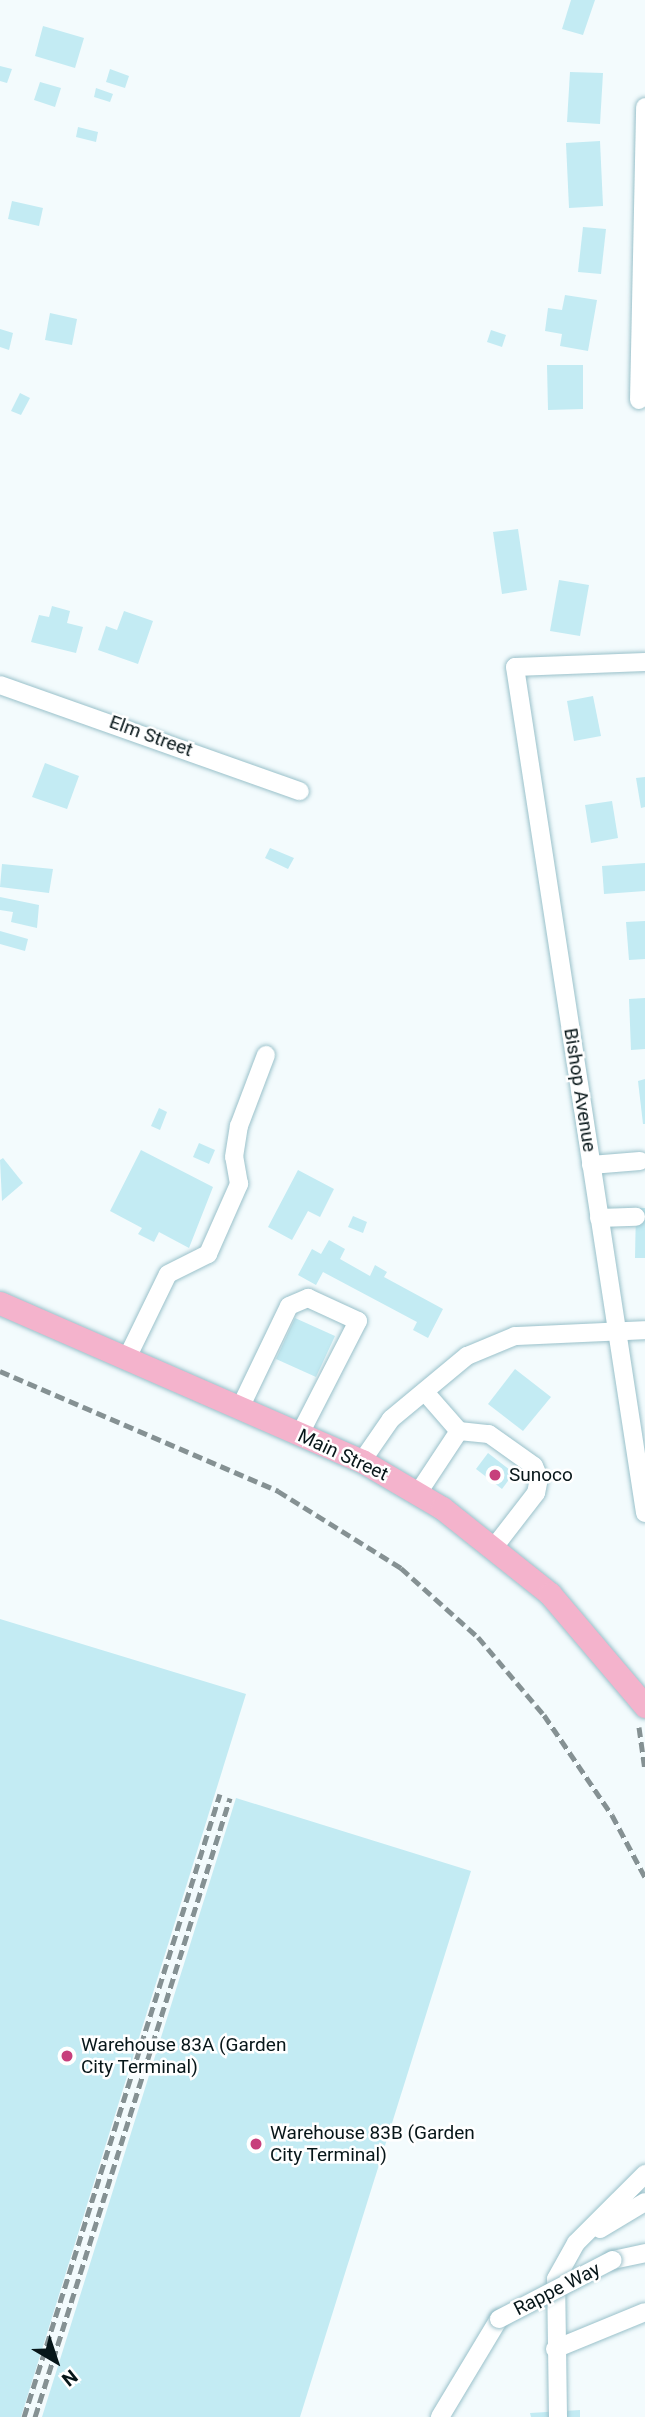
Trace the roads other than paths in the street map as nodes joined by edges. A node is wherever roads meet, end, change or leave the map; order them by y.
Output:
1 (645, 107) edge
2 (639, 400) dead end
3 (645, 662) edge
4 (0, 685) edge
5 (300, 791) dead end
6 (266, 1055) dead end
7 (640, 1161) dead end
8 (591, 1165) junction
9 (636, 1217) dead end
10 (599, 1218) junction
11 (0, 1303) edge
12 (645, 1330) edge
13 (616, 1331) junction
14 (127, 1358) junction
15 (425, 1392) junction
16 (240, 1408) junction
17 (459, 1431) junction
18 (639, 1431) edge
19 (300, 1434) junction
20 (362, 1461) junction
21 (418, 1493) junction
22 (644, 1502) edge
23 (495, 1546) junction
24 (638, 1691) edge
25 (645, 1706) edge
26 (645, 2174) edge
27 (645, 2202) edge
28 (576, 2243) junction
29 (629, 2255) edge
30 (645, 2312) edge
31 (555, 2349) junction
32 (440, 2417) edge
33 (558, 2417) edge

1 - 2 street
3 - 8 street, Bishop Avenue
4 - 5 street, Elm Street
6 - 14 street
7 - 8 street
8 - 10 street, Bishop Avenue
9 - 10 street
10 - 13 street, Bishop Avenue
11 - 14 main road, Main Street
12 - 13 street
13 - 15 street
13 - 18 street, Bishop Avenue
14 - 16 main road, Main Street
15 - 17 street
15 - 20 street
16 - 19 main road, Main Street
16 - 19 street
17 - 21 street
17 - 23 street
18 - 22 street, Bishop Avenue
19 - 20 main road, Main Street
20 - 21 main road, Main Street
21 - 23 main road, Main Street
23 - 24 main road, Main Street
24 - 25 main road, Main Street
26 - 28 street
27 - 28 street
28 - 31 street
29 - 32 street, Rappe Way, bridge
30 - 31 street
31 - 33 street

